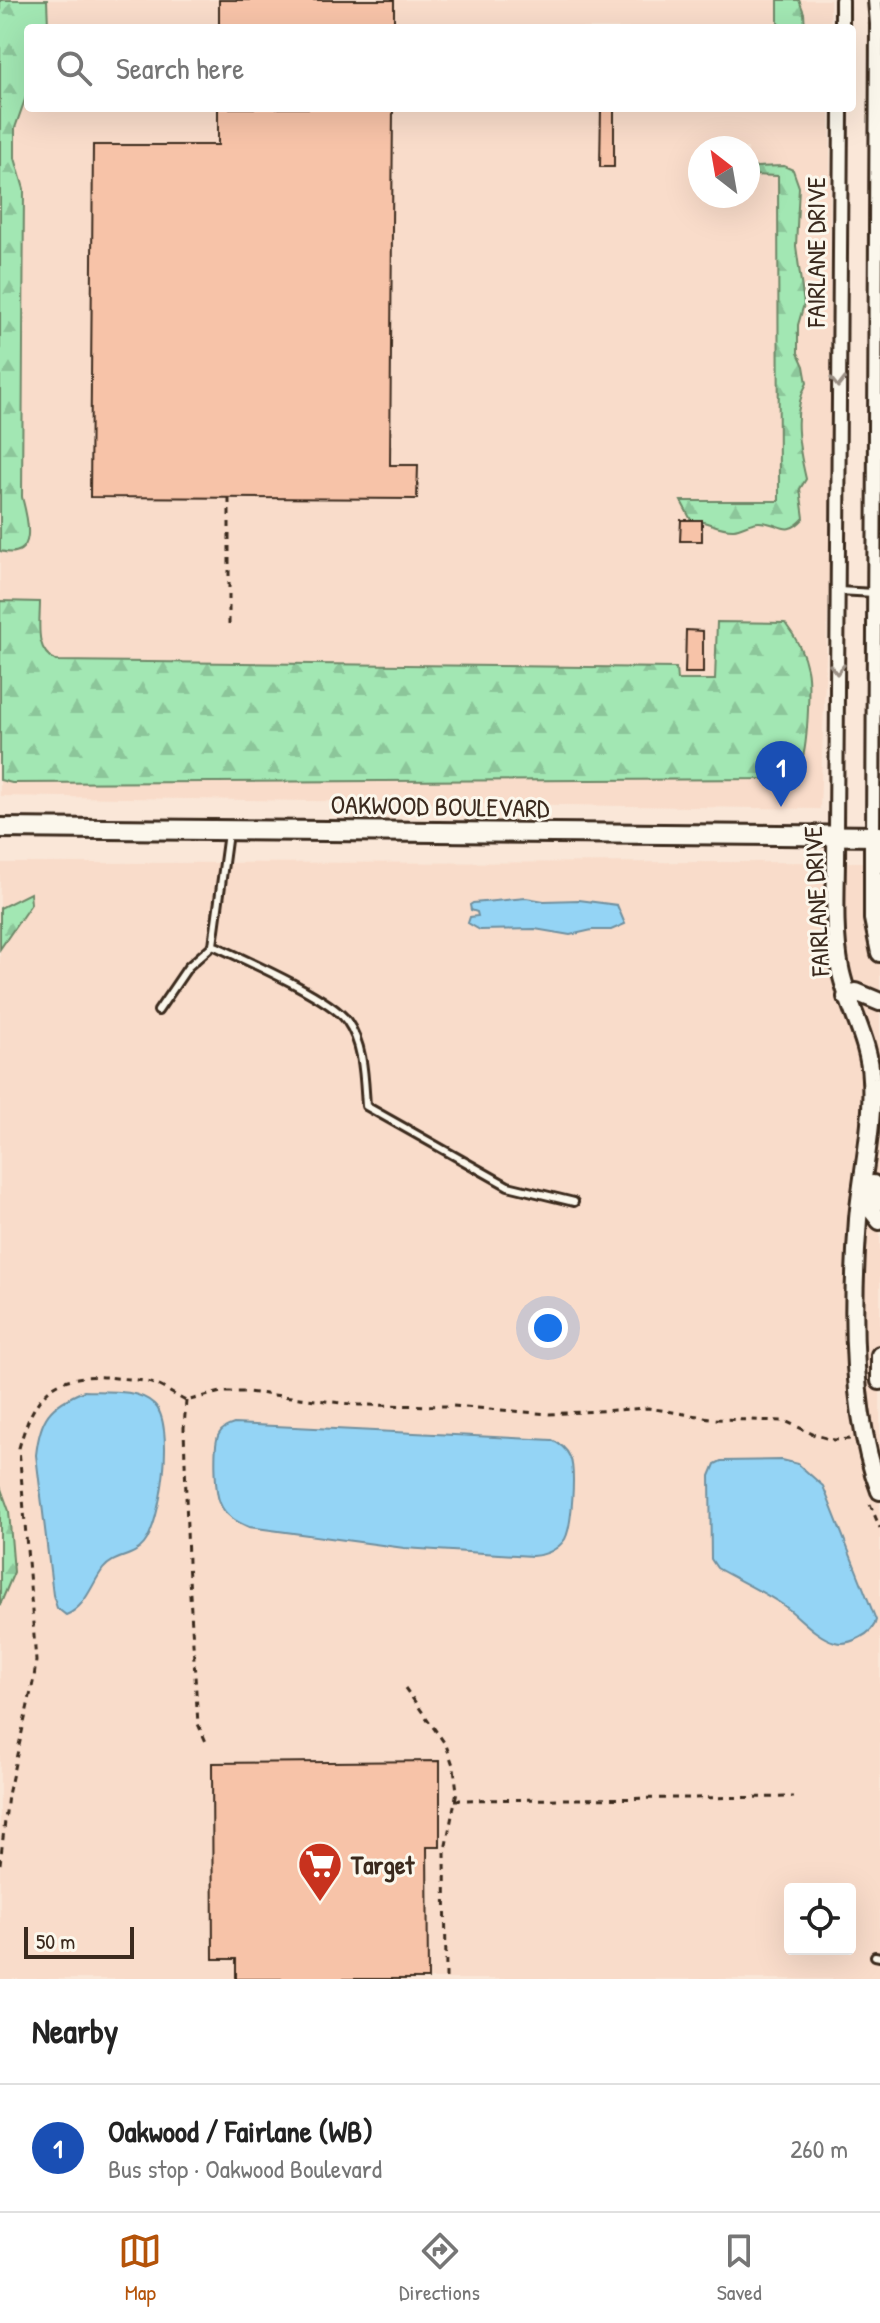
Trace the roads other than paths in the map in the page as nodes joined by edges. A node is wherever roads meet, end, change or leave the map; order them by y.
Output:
1 (842, 0) edge
2 (875, 0) edge
3 (842, 24) edge
4 (841, 112) edge
5 (877, 575) edge
6 (837, 591) junction
7 (875, 593) junction
8 (0, 828) edge
9 (228, 829) junction
10 (836, 834) junction
11 (877, 836) edge
12 (213, 945) junction
13 (880, 953) edge
14 (846, 997) junction
15 (880, 1002) edge
16 (158, 1011) dead end
17 (872, 1112) junction
18 (574, 1202) dead end
19 (880, 1221) edge
20 (880, 1355) edge
21 (880, 1381) edge
22 (880, 1491) edge

1 - 3 street
2 - 5 street
4 -> 6 street, FAIRLANE DRIVE
5 - 7 street
6 - 7 lane
6 -> 10 street, FAIRLANE DRIVE
7 - 11 street
8 - 9 main road, OAKWOOD BOULEVARD
9 - 10 main road, OAKWOOD BOULEVARD
9 - 12 lane
10 - 11 main road, OAKWOOD BOULEVARD
10 - 14 street, FAIRLANE DRIVE
11 - 13 street
12 - 16 lane
12 - 18 lane
14 - 15 street
14 - 17 street, FAIRLANE DRIVE
17 - 19 street
17 - 22 street, FAIRLANE DRIVE
20 - 21 street

